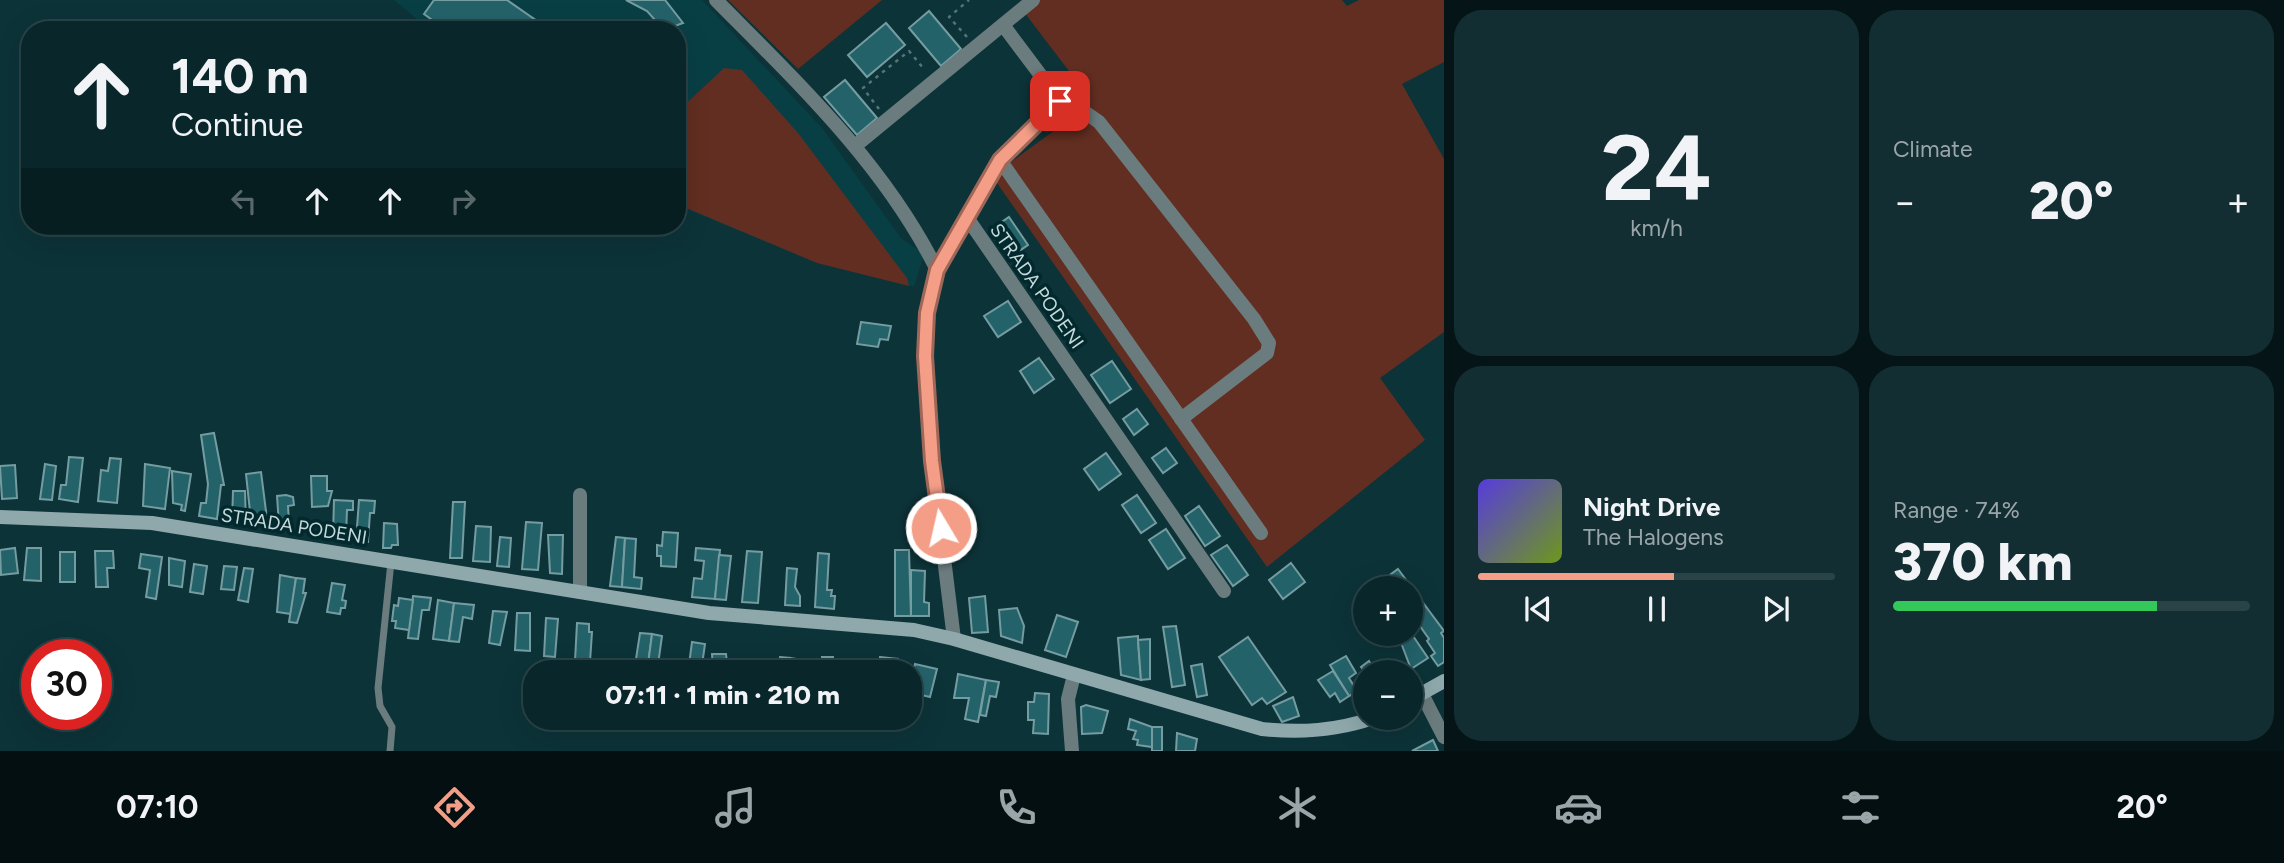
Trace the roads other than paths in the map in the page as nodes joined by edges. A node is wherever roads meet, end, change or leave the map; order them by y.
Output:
1 (716, 0) edge
2 (1033, 0) edge
3 (1003, 25) junction
4 (1060, 101) junction
5 (855, 146) junction
6 (1000, 160) junction
7 (968, 219) junction
8 (937, 270) junction
9 (1181, 418) junction
10 (580, 495) dead end
11 (0, 517) edge
12 (1261, 533) dead end
13 (391, 561) junction
14 (580, 592) junction
15 (1224, 592) dead end
16 (954, 639) junction
17 (1074, 675) junction
18 (1444, 681) edge
19 (1423, 693) edge
20 (1423, 707) edge
21 (1353, 723) edge
22 (1444, 737) edge
23 (390, 751) edge
24 (1072, 751) edge

1 - 5 street
2 - 3 street
3 - 4 street
3 - 5 street
4 - 6 street
4 - 9 street
5 - 8 street
6 - 7 street
6 - 9 street
7 - 8 street, STRADA PODENI
7 - 15 street, STRADA PODENI
8 - 16 street, STRADA PODENI
9 - 12 street
10 - 14 street
11 - 13 main road, STRADA PODENI
13 - 14 main road, STRADA PODENI
13 - 23 lane
14 - 16 main road, STRADA PODENI
16 - 17 main road, STRADA PODENI
17 - 21 main road, STRADA PODENI
17 - 24 street
18 - 19 main road
20 - 22 street

